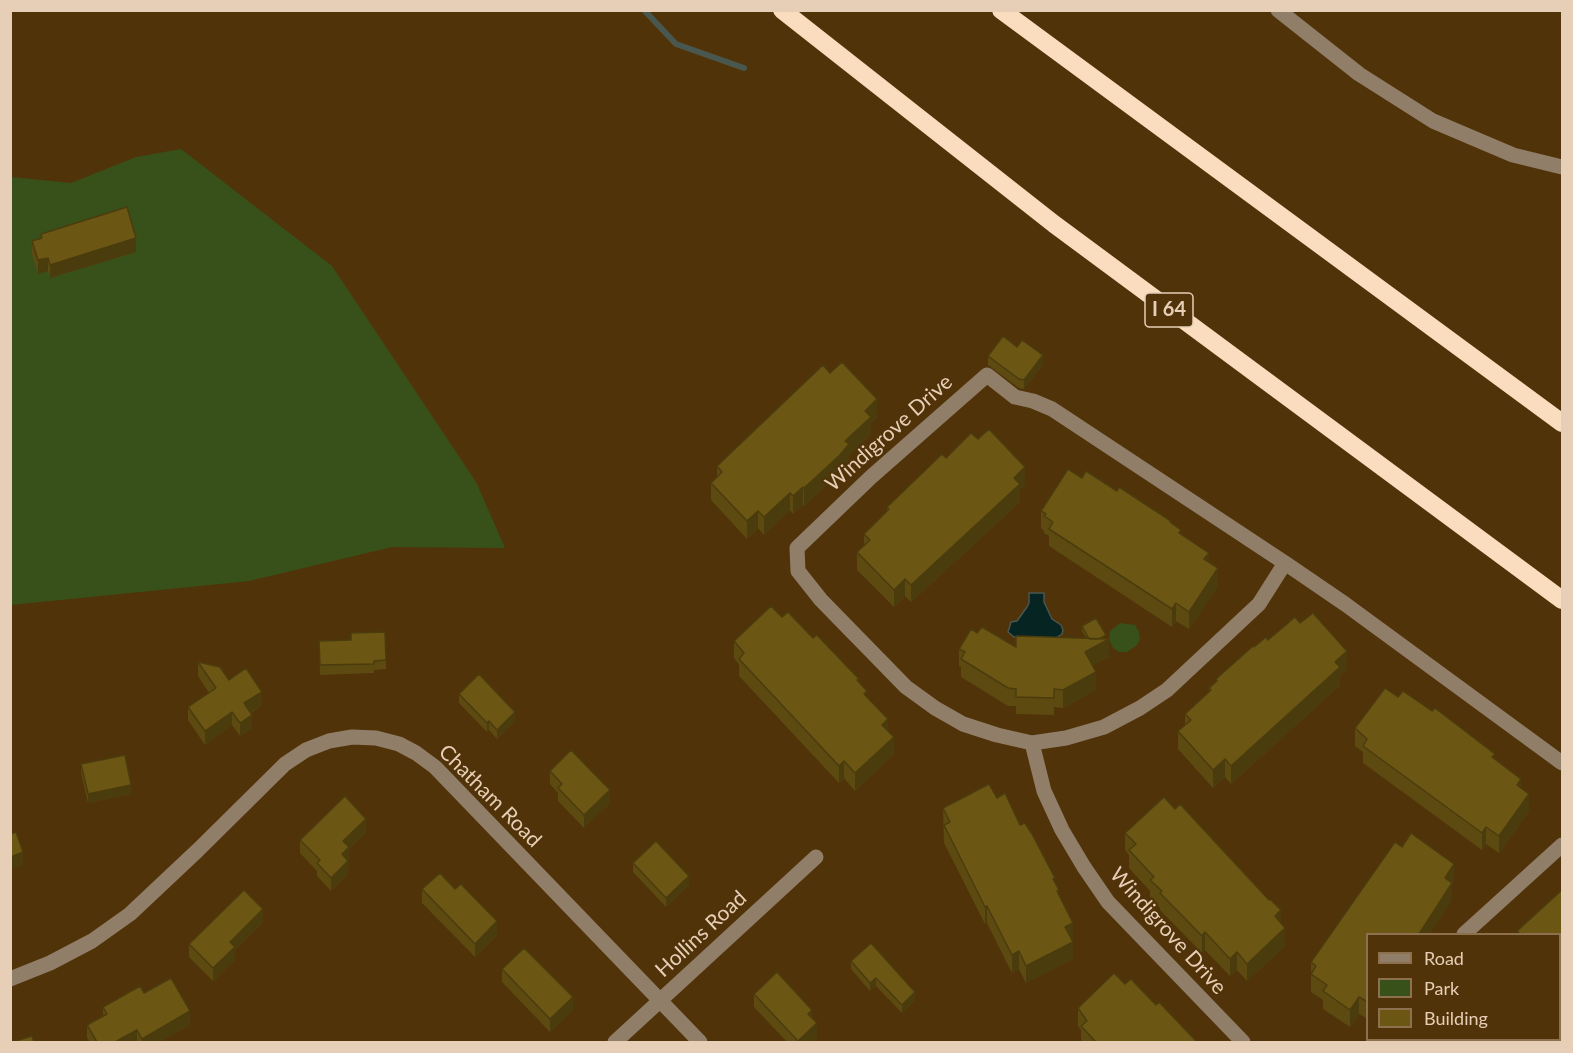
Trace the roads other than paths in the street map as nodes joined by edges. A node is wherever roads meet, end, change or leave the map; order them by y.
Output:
1 (782, 10) edge
2 (1001, 10) edge
3 (1278, 10) edge
4 (1563, 167) edge
5 (1563, 423) edge
6 (1286, 563) junction
7 (1563, 600) edge
8 (1032, 743) junction
9 (1563, 763) edge
10 (1563, 846) edge
11 (816, 856) dead end
12 (1465, 933) edge
13 (10, 979) edge
14 (661, 1001) junction
15 (615, 1042) edge
16 (700, 1042) edge
17 (1243, 1042) edge

1 - 7 highway, I 64
2 - 5 highway
3 - 4 street
6 - 8 street, Windigrove Drive
6 - 8 street, Windigrove Drive
6 - 9 street, Windigrove Drive
8 - 17 street, Windigrove Drive
10 - 12 street
11 - 14 street, Hollins Road
13 - 14 street, Chatham Road
14 - 15 street, Hollins Road
14 - 16 street, Chatham Road

